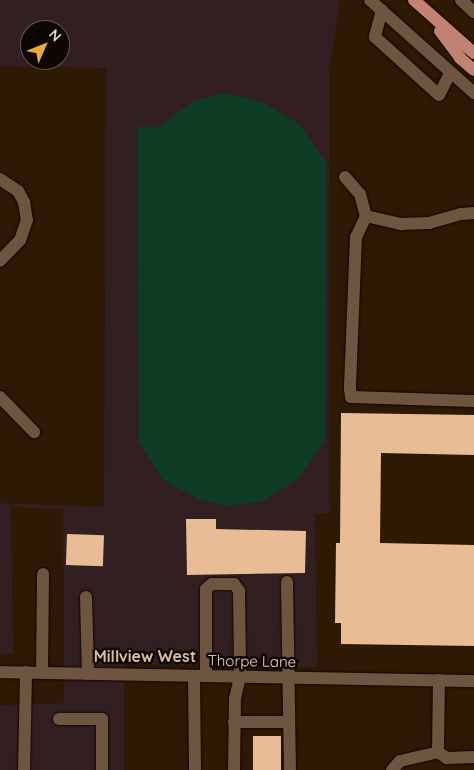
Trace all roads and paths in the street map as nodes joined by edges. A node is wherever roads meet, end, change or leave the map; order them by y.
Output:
1 (370, 0) edge
2 (414, 0) edge
3 (461, 0) edge
4 (424, 9) junction
5 (382, 10) junction
6 (474, 12) edge
7 (474, 53) edge
8 (474, 70) edge
9 (450, 73) junction
10 (474, 93) edge
11 (345, 177) dead end
12 (0, 179) edge
13 (474, 213) edge
14 (366, 216) junction
15 (0, 261) edge
16 (0, 397) edge
17 (474, 401) edge
18 (34, 432) dead end
19 (43, 574) dead end
20 (287, 582) dead end
21 (86, 597) dead end
22 (0, 672) edge
23 (26, 672) junction
24 (42, 673) junction
25 (88, 674) junction
26 (200, 676) junction
27 (240, 677) junction
28 (288, 678) junction
29 (439, 680) junction
30 (474, 681) edge
31 (59, 719) dead end
32 (234, 722) junction
33 (289, 722) junction
34 (438, 752) junction
35 (474, 757) edge
36 (24, 770) edge
37 (102, 770) edge
38 (195, 770) edge
39 (234, 770) edge
40 (290, 770) edge
41 (392, 770) edge

1 - 5 street
2 - 4 main road
3 - 6 street
4 - 7 main road
4 - 8 main road
5 - 9 street
5 - 9 street
9 - 10 street
11 - 14 street
12 - 15 street
13 - 14 street
14 - 17 street
16 - 18 street
19 - 24 street
20 - 28 street
21 - 25 street
22 - 23 street, Thorpe Lane
23 - 24 street, Thorpe Lane
23 - 36 street
24 - 25 street, Thorpe Lane
25 - 26 street, Thorpe Lane
26 - 27 street, Thorpe Lane
26 - 27 street
26 - 38 street
27 - 28 street, Thorpe Lane
27 - 32 street
28 - 29 street, Thorpe Lane
28 - 33 street
29 - 30 street, Thorpe Lane
29 - 34 street
31 - 37 street
32 - 33 street
32 - 39 street
33 - 40 street
34 - 35 street
34 - 41 street

